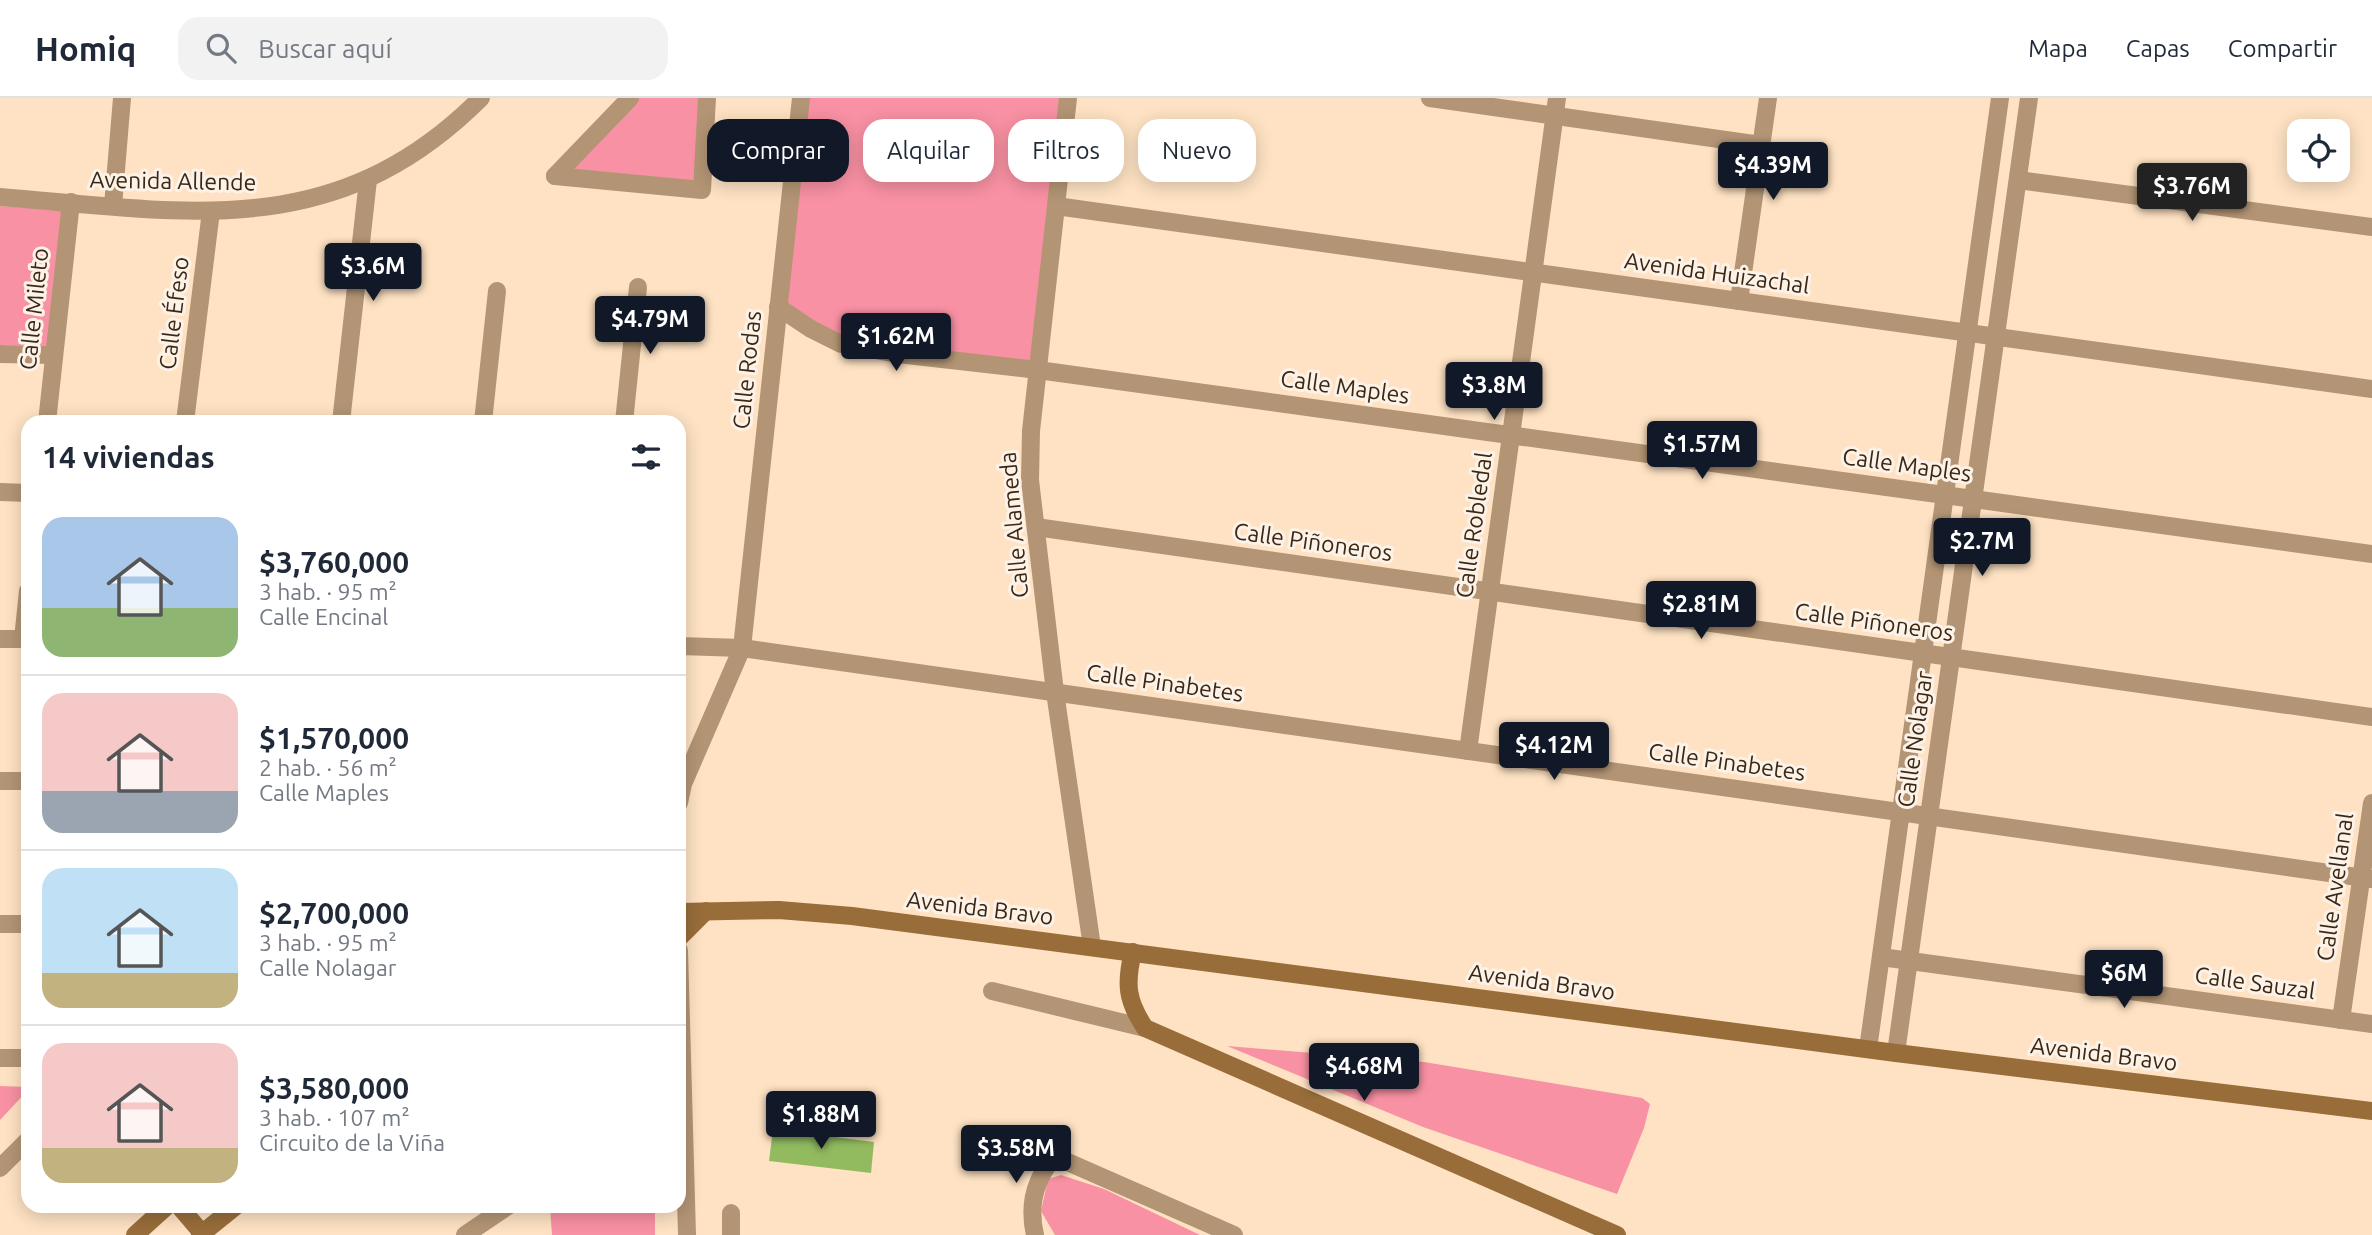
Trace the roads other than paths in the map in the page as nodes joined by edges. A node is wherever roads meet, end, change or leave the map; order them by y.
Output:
1 (122, 98) edge
2 (481, 98) edge
3 (630, 98) edge
4 (707, 98) edge
5 (801, 98) edge
6 (1068, 98) edge
7 (1430, 98) edge
8 (1768, 98) edge
9 (2000, 98) edge
10 (2029, 98) edge
11 (1556, 107) edge
12 (1761, 145) junction
13 (368, 180) junction
14 (2018, 180) junction
15 (0, 197) edge
16 (71, 202) junction
17 (113, 206) junction
18 (1056, 206) junction
19 (211, 211) junction
20 (2372, 227) edge
21 (1534, 273) junction
22 (638, 287) dead end
23 (497, 291) dead end
24 (1739, 301) junction
25 (778, 307) junction
26 (1968, 333) junction
27 (1996, 337) junction
28 (0, 354) edge
29 (54, 355) junction
30 (1038, 370) junction
31 (2372, 389) edge
32 (48, 415) edge
33 (186, 415) edge
34 (342, 415) edge
35 (485, 415) edge
36 (625, 415) edge
37 (1511, 435) junction
38 (0, 492) edge
39 (21, 492) edge
40 (1945, 495) junction
41 (1973, 499) junction
42 (1036, 527) junction
43 (2372, 554) edge
44 (1490, 592) junction
45 (0, 639) edge
46 (21, 639) edge
47 (686, 646) edge
48 (742, 648) junction
49 (1923, 653) junction
50 (1951, 657) junction
51 (1055, 692) junction
52 (2372, 717) edge
53 (1468, 751) junction
54 (686, 773) edge
55 (0, 781) edge
56 (21, 781) edge
57 (2372, 803) edge
58 (1901, 812) junction
59 (1929, 816) junction
60 (2367, 878) edge
61 (706, 911) junction
62 (686, 912) edge
63 (0, 924) edge
64 (21, 924) edge
65 (686, 931) edge
66 (1092, 947) junction
67 (1133, 952) junction
68 (1881, 957) junction
69 (1909, 961) junction
70 (992, 991) dead end
71 (2341, 1020) junction
72 (2372, 1024) edge
73 (1145, 1028) junction
74 (1868, 1049) junction
75 (1896, 1053) junction
76 (0, 1058) edge
77 (21, 1058) edge
78 (2372, 1111) edge
79 (21, 1147) edge
80 (0, 1168) edge
81 (686, 1199) edge
82 (159, 1213) edge
83 (184, 1213) edge
84 (227, 1213) edge
85 (501, 1213) edge
86 (731, 1213) dead end
87 (485, 1228) edge
88 (1606, 1233) edge
89 (201, 1234) edge
90 (135, 1235) edge
91 (466, 1235) edge
92 (687, 1235) edge
93 (731, 1235) edge
94 (1035, 1235) edge
95 (1234, 1235) edge

1 - 17 street
2 - 13 street, Avenida Allende
3 - 4 street
5 - 25 street, Calle Rodas
6 - 18 street, Calle Alameda
7 - 11 street
8 - 12 street
9 - 26 street, Calle Nolagar
10 - 14 street, Calle Nolagar
11 - 12 street
11 - 21 street, Calle Robledal
12 - 24 street
13 - 19 street, Avenida Allende
13 - 34 street
14 - 20 street
14 - 27 street, Calle Nolagar
15 - 16 street, Avenida Allende
16 - 17 street, Avenida Allende
16 - 29 street, Calle Mileto
17 - 19 street, Avenida Allende
18 - 21 street, Avenida Huizachal
18 - 30 street, Calle Alameda
19 - 33 street, Calle Éfeso
21 - 24 street, Avenida Huizachal
21 - 37 street, Calle Robledal
22 - 36 street
23 - 35 street
24 - 26 street, Avenida Huizachal
25 - 30 street, Calle Maples
25 - 48 street, Calle Rodas
26 - 27 street, Avenida Huizachal
26 - 40 street, Calle Nolagar
27 - 31 street, Avenida Huizachal
27 - 41 street, Calle Nolagar
28 - 29 street
29 - 32 street, Calle Mileto
30 - 37 street, Calle Maples
30 - 42 street, Calle Alameda
37 - 40 street, Calle Maples
37 - 44 street, Calle Robledal
38 - 39 street
40 - 41 street, Calle Maples
40 - 49 street, Calle Nolagar
41 - 43 street, Calle Maples
41 - 50 street, Calle Nolagar
42 - 44 street, Calle Piñoneros
42 - 51 street, Calle Alameda
44 - 49 street, Calle Piñoneros
44 - 53 street, Calle Robledal
45 - 46 street
47 - 48 street, Calle Pinabetes
48 - 51 street, Calle Pinabetes
48 - 54 street, Calle Rodas
49 - 50 street, Calle Piñoneros
49 - 58 street, Calle Nolagar
50 - 52 street, Calle Piñoneros
50 - 59 street, Calle Nolagar
51 - 53 street, Calle Pinabetes
51 - 66 street, Calle Alameda
53 - 58 street, Calle Pinabetes
55 - 56 street
57 - 60 street, Calle Avellanal
58 - 59 street, Calle Pinabetes
58 - 68 street, Calle Nolagar
59 - 60 street, Calle Pinabetes
59 - 69 street, Calle Nolagar
60 - 71 street, Calle Avellanal
61 - 62 main road, Avenida Bravo
61 - 65 main road
61 - 66 main road, Avenida Bravo
63 - 64 street
66 - 67 main road, Avenida Bravo
67 - 73 main road
67 - 74 main road, Avenida Bravo
68 - 69 street, Calle Sauzal
68 - 74 street, Calle Nolagar
69 - 71 street, Calle Sauzal
69 - 75 street, Calle Nolagar
70 - 73 street
71 - 72 street, Calle Sauzal
73 - 88 main road
74 - 75 main road, Avenida Bravo
75 - 78 main road, Avenida Bravo
76 - 77 street
79 - 80 street
81 - 92 street
82 - 90 main road
83 - 89 main road
84 - 89 main road
85 - 87 street
86 - 93 street
87 - 91 street
94 - 95 street

